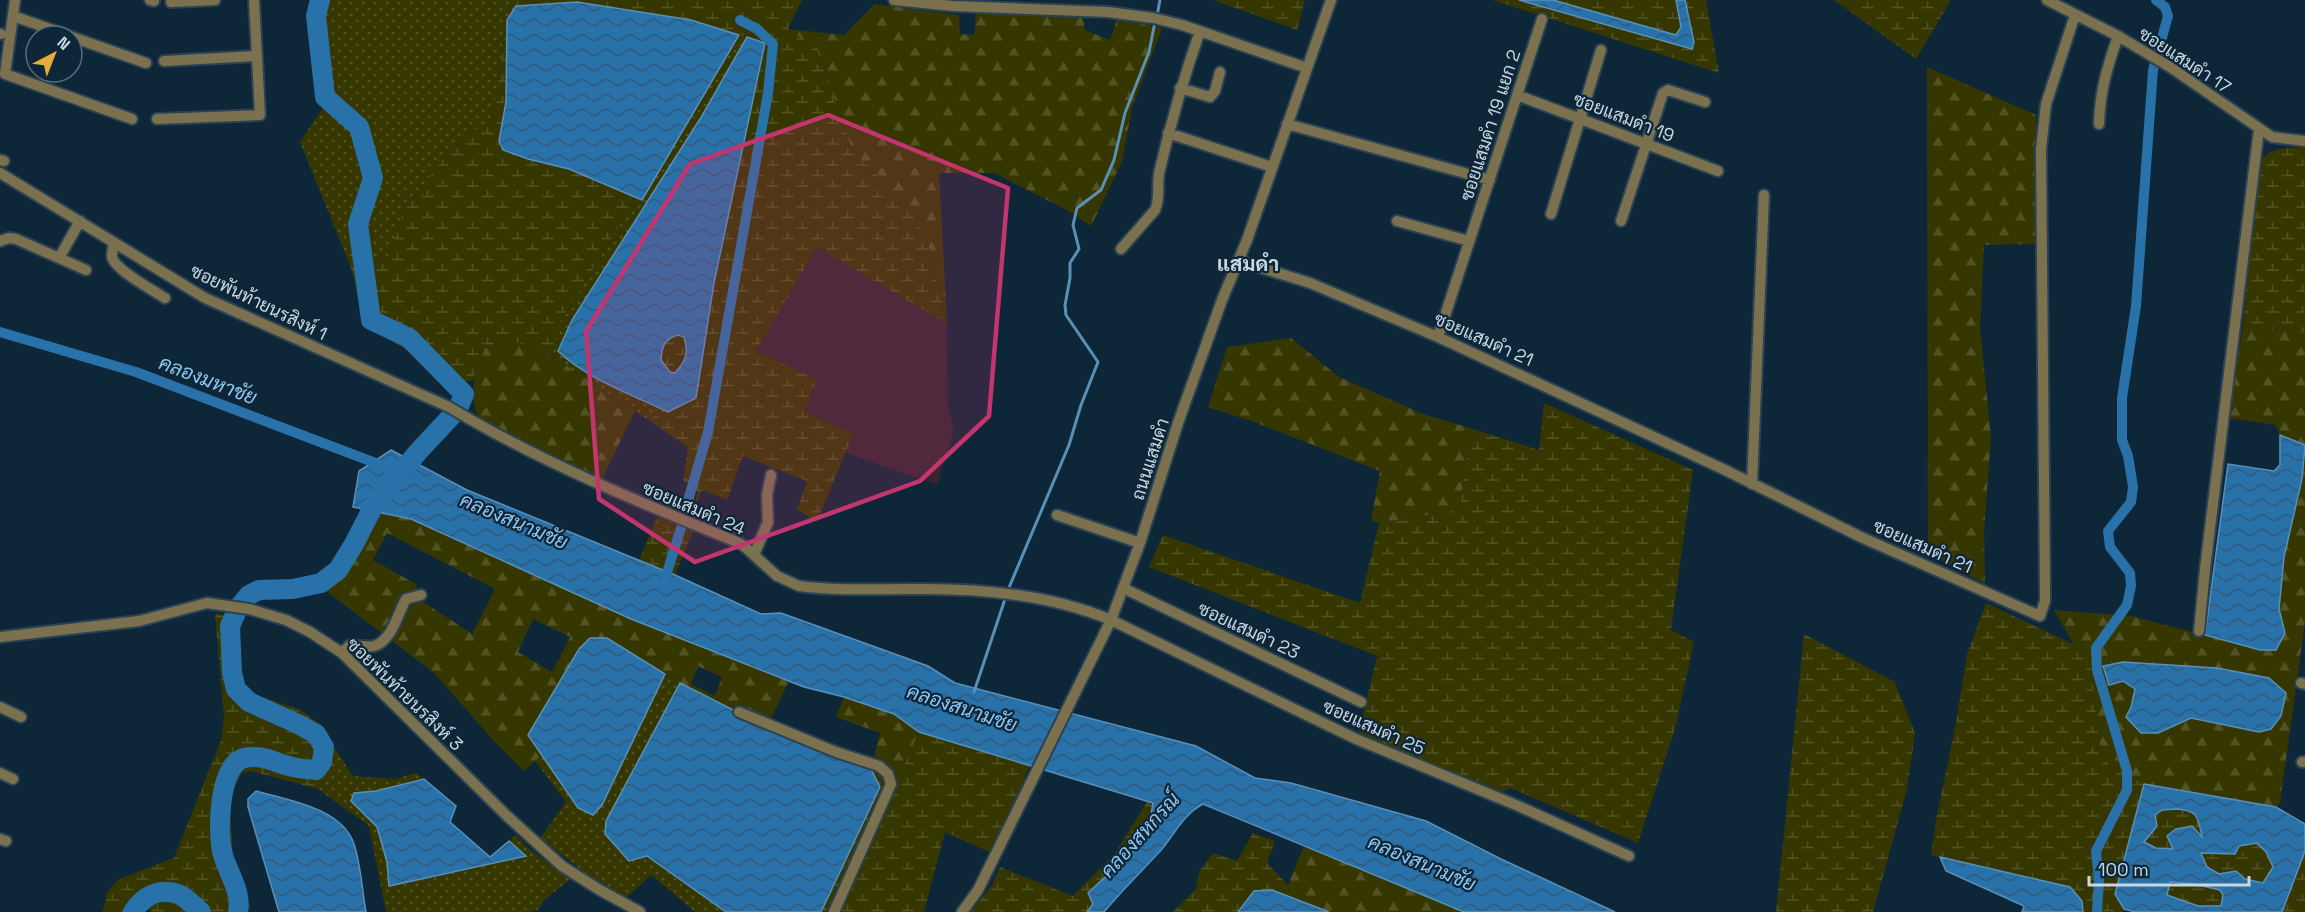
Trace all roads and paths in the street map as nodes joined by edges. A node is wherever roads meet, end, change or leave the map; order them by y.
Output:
1 (15, 0) edge
2 (215, 0) edge
3 (254, 0) edge
4 (894, 0) edge
5 (1331, 0) edge
6 (2047, 0) edge
7 (171, 2) dead end
8 (1039, 4) edge
9 (2075, 15) junction
10 (13, 16) junction
11 (1542, 19) dead end
12 (36, 24) edge
13 (1200, 31) junction
14 (2118, 36) junction
15 (84, 41) edge
16 (1601, 50) dead end
17 (257, 56) junction
18 (164, 61) dead end
19 (146, 63) dead end
20 (1307, 68) junction
21 (1220, 72) dead end
22 (1180, 88) junction
23 (1517, 95) junction
24 (1705, 102) dead end
25 (132, 119) dead end
26 (157, 119) dead end
27 (1581, 119) junction
28 (1287, 124) junction
29 (2099, 124) dead end
30 (2259, 129) junction
31 (1168, 133) junction
32 (2305, 141) edge
33 (1647, 144) junction
34 (1272, 167) junction
35 (1718, 171) dead end
36 (0, 174) edge
37 (1490, 180) junction
38 (1764, 195) dead end
39 (1551, 214) dead end
40 (80, 221) junction
41 (1397, 221) dead end
42 (1621, 221) dead end
43 (0, 241) edge
44 (1469, 241) junction
45 (114, 243) junction
46 (1121, 249) dead end
47 (59, 258) junction
48 (1239, 261) junction
49 (86, 270) dead end
50 (165, 298) dead end
51 (1438, 337) junction
52 (450, 407) joint
53 (771, 475) dead end
54 (1752, 484) junction
55 (1057, 515) dead end
56 (1140, 543) junction
57 (754, 555) junction
58 (1123, 588) junction
59 (422, 595) dead end
60 (1111, 620) junction
61 (2199, 632) dead end
62 (0, 637) edge
63 (342, 653) junction
64 (1361, 702) dead end
65 (0, 707) edge
66 (739, 712) dead end
67 (21, 717) dead end
68 (0, 773) edge
69 (13, 779) dead end
70 (1629, 856) dead end
71 (640, 912) edge
72 (834, 912) edge
73 (962, 912) edge

1 - 10 street
2 - 7 street
3 - 17 street
4 - 8 street
5 - 20 street, ถนนแสมดำ
6 - 9 street, ซอยแสมดำ 17
8 - 13 street
9 - 14 street, ซอยแสมดำ 17
9 - 54 street, ซอยแสมดำ 21
10 - 12 street
10 - 25 street
11 - 23 street, ซอยแสมดำ 19 แยก 2
13 - 20 street
13 - 22 street
14 - 29 street
14 - 30 street, ซอยแสมดำ 17
15 - 19 street
16 - 27 street
17 - 18 street
17 - 26 street
20 - 28 street, ถนนแสมดำ
21 - 22 street
22 - 31 street
23 - 27 street, ซอยแสมดำ 19
23 - 37 street, ซอยแสมดำ 19 แยก 2
24 - 33 street
27 - 33 street, ซอยแสมดำ 19
27 - 39 street
28 - 34 street, ถนนแสมดำ
28 - 37 street
30 - 32 street, ซอยแสมดำ 17
30 - 61 street
31 - 34 street
31 - 46 street
33 - 35 street, ซอยแสมดำ 19
33 - 42 street
34 - 48 street, ถนนแสมดำ
36 - 40 street, ซอยพันท้ายนรสิงห์ 1
37 - 44 street, ซอยแสมดำ 19 แยก 2
38 - 54 street
40 - 45 street, ซอยพันท้ายนรสิงห์ 1
40 - 47 street
41 - 44 street
43 - 47 street
44 - 51 street, ซอยแสมดำ 19 แยก 2
45 - 50 street
45 - 52 street, ซอยพันท้ายนรสิงห์ 1
47 - 49 street
48 - 51 street, ซอยแสมดำ 21
48 - 56 street, ถนนแสมดำ
51 - 54 street, ซอยแสมดำ 21
52 - 57 street, ซอยแสมดำ 24
53 - 57 street
55 - 56 street
56 - 58 street, ถนนแสมดำ
57 - 60 street, ซอยแสมดำ 24
58 - 60 street, ถนนแสมดำ
58 - 64 street, ซอยแสมดำ 23
59 - 63 street
60 - 70 street, ซอยแสมดำ 25
60 - 73 street, ถนนแสมดำ
62 - 63 street, ซอยพันท้ายนรสิงห์ 3
63 - 71 street, ซอยพันท้ายนรสิงห์ 3
65 - 67 street
66 - 72 street
68 - 69 street

